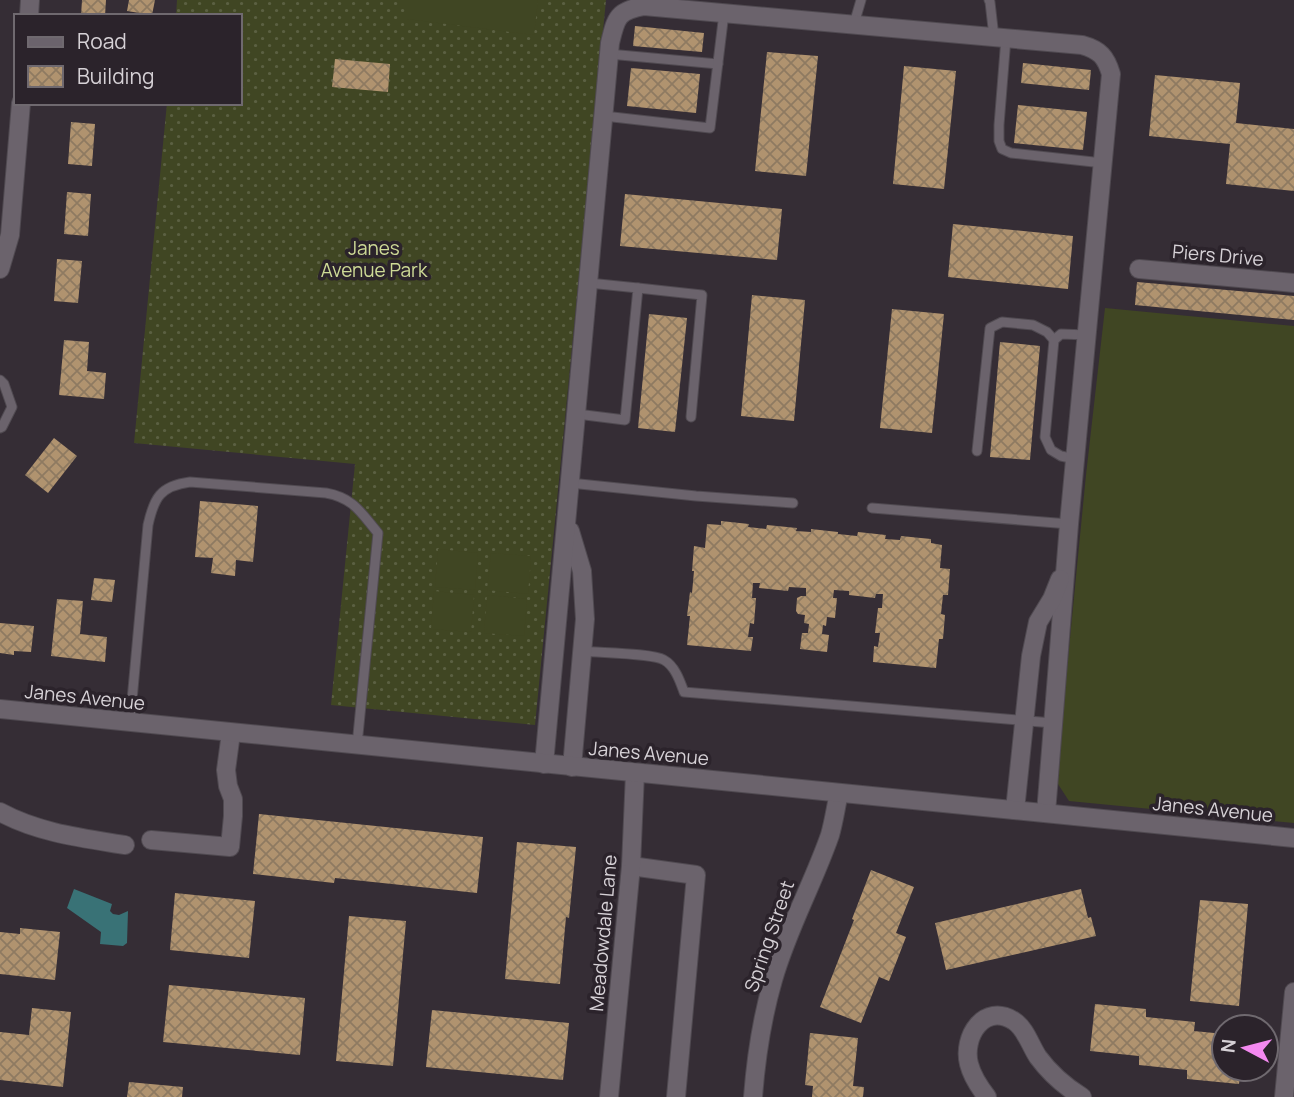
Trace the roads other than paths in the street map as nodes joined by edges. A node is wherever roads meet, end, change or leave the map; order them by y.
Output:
1 (861, 0) edge
2 (989, 0) edge
3 (704, 5) edge
4 (724, 12) junction
5 (854, 24) junction
6 (1000, 38) junction
7 (609, 54) junction
8 (718, 64) junction
9 (21, 105) edge
10 (604, 116) junction
11 (1103, 163) junction
12 (0, 269) edge
13 (1139, 269) dead end
14 (1294, 282) edge
15 (589, 283) junction
16 (638, 288) junction
17 (1087, 335) junction
18 (1054, 340) junction
19 (0, 380) edge
20 (577, 414) junction
21 (691, 417) dead end
22 (0, 428) edge
23 (977, 451) dead end
24 (1075, 459) junction
25 (570, 484) junction
26 (793, 503) dead end
27 (872, 508) dead end
28 (567, 521) junction
29 (1069, 524) junction
30 (1066, 563) junction
31 (582, 651) junction
32 (0, 709) edge
33 (1024, 720) junction
34 (130, 722) junction
35 (1054, 723) junction
36 (231, 733) junction
37 (357, 745) junction
38 (544, 764) junction
39 (572, 767) junction
40 (635, 773) junction
41 (839, 793) junction
42 (1015, 810) junction
43 (0, 812) edge
44 (1046, 813) junction
45 (1294, 838) edge
46 (150, 840) dead end
47 (124, 845) dead end
48 (631, 866) junction
49 (1294, 992) edge
50 (609, 1097) edge
51 (676, 1097) edge
52 (753, 1097) edge
53 (987, 1097) edge
54 (1082, 1097) edge
55 (1284, 1097) edge

1 - 5 lane
2 - 6 lane
3 - 4 street
3 - 7 street
4 - 5 street
4 - 8 lane
5 - 6 street
6 - 11 lane
6 - 11 street
7 - 8 lane
7 - 10 street
8 - 10 lane
9 - 12 street
10 - 15 street
11 - 17 street
13 - 14 street, Piers Drive
15 - 16 lane
15 - 20 street
16 - 20 lane
16 - 21 lane
17 - 18 lane
17 - 24 street
18 - 23 lane
18 - 24 lane
19 - 22 lane
20 - 25 street
24 - 29 street
25 - 26 lane
25 - 28 street
27 - 29 lane
28 - 31 street
28 - 38 street
29 - 30 street
30 - 33 street
30 - 35 street
31 - 33 lane
31 - 39 street
32 - 34 street, Janes Avenue
33 - 35 lane
33 - 42 street
34 - 36 street, Janes Avenue
34 - 37 lane
35 - 44 street
36 - 37 street, Janes Avenue
36 - 46 street
37 - 38 street, Janes Avenue
38 - 39 street, Janes Avenue
39 - 40 street, Janes Avenue
40 - 41 street, Janes Avenue
40 - 48 street, Meadowdale Lane
41 - 42 street, Janes Avenue
41 - 52 street, Spring Street
42 - 44 street, Janes Avenue
43 - 47 street
44 - 45 street, Janes Avenue
48 - 50 street, Meadowdale Lane
48 - 51 street
49 - 55 street
53 - 54 street

